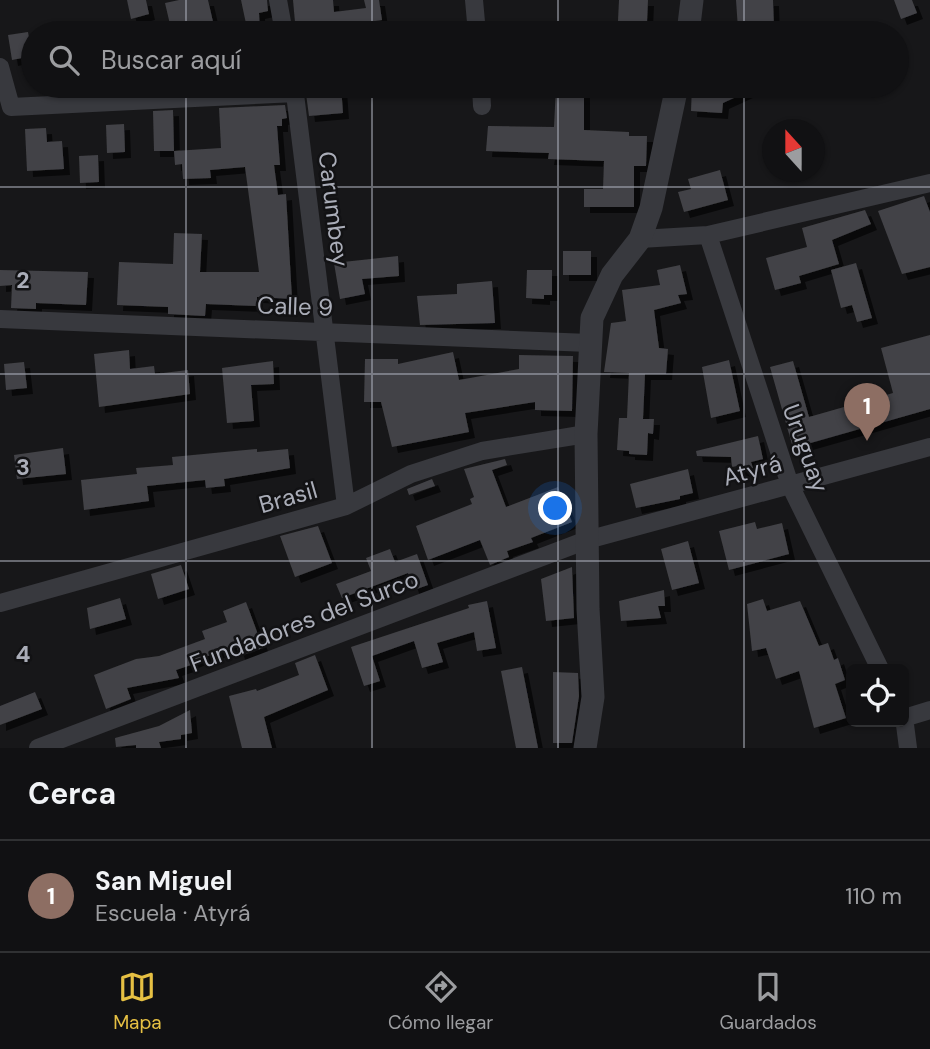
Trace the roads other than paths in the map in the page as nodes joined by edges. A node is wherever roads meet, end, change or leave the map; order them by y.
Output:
1 (278, 0) edge
2 (474, 0) edge
3 (692, 0) edge
4 (282, 21) edge
5 (476, 21) edge
6 (689, 21) edge
7 (0, 67) edge
8 (152, 98) edge
9 (295, 98) edge
10 (482, 98) edge
11 (674, 98) edge
12 (482, 106) dead end
13 (930, 183) edge
14 (708, 235) junction
15 (640, 239) junction
16 (0, 319) edge
17 (324, 332) junction
18 (589, 343) junction
19 (586, 434) junction
20 (930, 447) edge
21 (790, 485) junction
22 (346, 506) junction
23 (587, 540) junction
24 (0, 603) edge
25 (878, 664) edge
26 (930, 710) edge
27 (909, 716) edge
28 (905, 727) edge
29 (38, 748) edge
30 (585, 748) edge
31 (908, 748) edge

1 - 4 street
2 - 5 street
3 - 6 street
7 - 8 street
9 - 17 street, Carumbey
10 - 12 street
11 - 15 street
13 - 14 street
14 - 15 street
14 - 21 street, Uruguay
15 - 18 street
16 - 17 street, Calle 9
17 - 18 street, Calle 9
17 - 22 street, Carumbey
18 - 19 street
19 - 22 street, Brasil
19 - 23 street
20 - 21 street, Atyrá
21 - 23 street, Atyrá
21 - 25 street, Uruguay
22 - 24 street, Brasil
23 - 29 street, Fundadores del Surco
23 - 30 street
26 - 27 street
28 - 31 street

